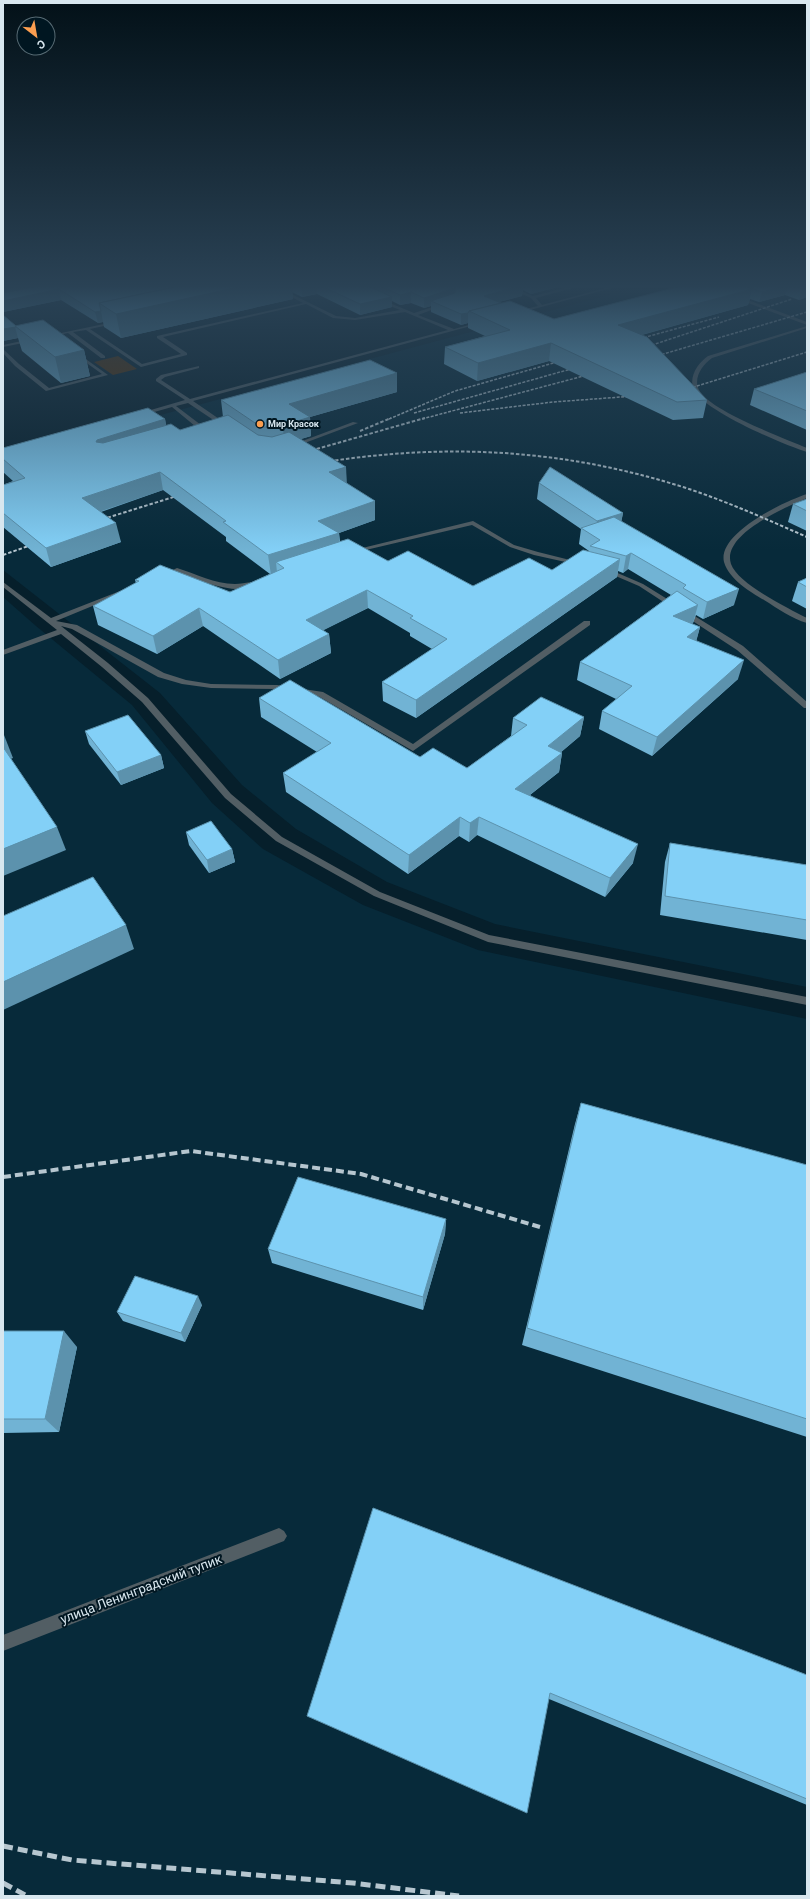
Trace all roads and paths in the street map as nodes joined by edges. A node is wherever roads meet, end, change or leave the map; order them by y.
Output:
1 (28, 374) edge
2 (104, 374) edge
3 (171, 374) edge
4 (290, 374) edge
5 (696, 374) edge
6 (188, 401) junction
7 (172, 405) junction
8 (133, 416) edge
9 (355, 423) dead end
10 (230, 428) edge
11 (185, 435) edge
12 (284, 449) edge
13 (807, 450) edge
14 (807, 496) edge
15 (349, 552) edge
16 (587, 565) edge
17 (601, 569) edge
18 (156, 578) edge
19 (261, 583) edge
20 (3, 584) edge
21 (128, 590) edge
22 (50, 621) junction
23 (807, 621) edge
24 (587, 623) dead end
25 (62, 631) junction
26 (3, 653) edge
27 (807, 706) edge
28 (807, 1001) edge
29 (278, 1536) dead end
30 (3, 1642) edge

1 - 2 street
3 - 6 street
4 - 6 street
5 - 13 street
6 - 7 street
6 - 10 street
7 - 8 street
7 - 11 street
9 - 12 street
14 - 23 street
15 - 16 street
17 - 27 street
18 - 19 street
20 - 22 street
21 - 22 street
22 - 24 street
22 - 25 street
25 - 26 street
25 - 28 street
29 - 30 street, улица Ленинградский тупик

